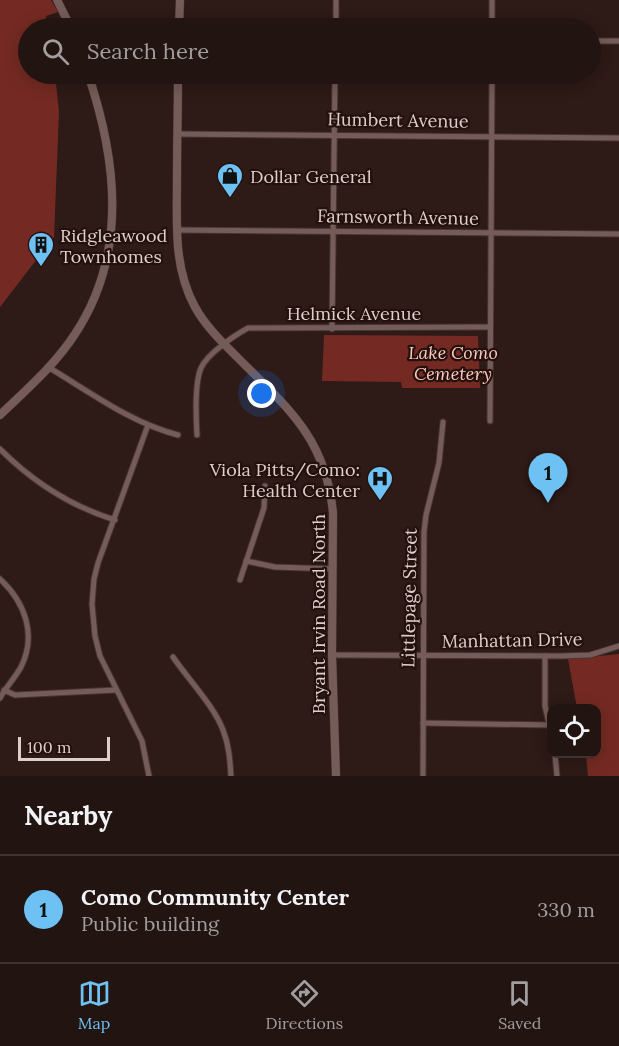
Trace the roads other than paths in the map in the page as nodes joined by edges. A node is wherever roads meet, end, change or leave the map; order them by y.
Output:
1 (57, 0) edge
2 (180, 0) edge
3 (336, 0) edge
4 (492, 0) edge
5 (66, 18) edge
6 (179, 18) edge
7 (336, 18) edge
8 (492, 18) edge
9 (601, 41) edge
10 (619, 41) edge
11 (91, 84) edge
12 (178, 84) edge
13 (335, 84) edge
14 (492, 84) edge
15 (177, 134) junction
16 (334, 134) junction
17 (491, 136) junction
18 (619, 138) edge
19 (177, 230) junction
20 (333, 231) junction
21 (491, 233) junction
22 (619, 234) edge
23 (490, 327) junction
24 (332, 329) junction
25 (224, 344) junction
26 (48, 367) junction
27 (0, 415) edge
28 (490, 421) dead end
29 (443, 422) dead end
30 (148, 425) junction
31 (178, 435) dead end
32 (197, 435) dead end
33 (0, 449) edge
34 (265, 486) dead end
35 (115, 520) junction
36 (246, 561) junction
37 (333, 569) junction
38 (0, 579) edge
39 (240, 580) dead end
40 (619, 646) edge
41 (332, 655) junction
42 (424, 656) junction
43 (173, 657) dead end
44 (545, 657) junction
45 (4, 690) junction
46 (116, 690) junction
47 (0, 698) edge
48 (547, 716) edge
49 (423, 723) junction
50 (547, 725) edge
51 (555, 758) edge
52 (335, 775) edge
53 (148, 776) edge
54 (231, 776) edge
55 (423, 776) edge
56 (557, 776) edge

1 - 5 main road
2 - 6 main road
3 - 7 street
4 - 8 street
9 - 10 street
11 - 26 main road
12 - 15 main road, Bryant Irvin Road North
13 - 16 street
14 - 17 street
15 - 16 street, Humbert Avenue
15 - 19 main road, Bryant Irvin Road North
16 - 17 street, Humbert Avenue
16 - 20 street
17 - 18 street, Humbert Avenue
17 - 21 street
19 - 20 street, Farnsworth Avenue
19 - 25 main road, Bryant Irvin Road North
20 - 21 street, Farnsworth Avenue
20 - 24 street
21 - 22 street, Farnsworth Avenue
21 - 23 street
23 - 24 street, Helmick Avenue
23 - 28 street
24 - 25 street, Helmick Avenue
25 - 32 street, Helmick Avenue
25 - 37 main road, Bryant Irvin Road North
26 - 27 main road
26 - 30 street
29 - 42 street, Littlepage Street
30 - 31 street
30 - 35 street
33 - 35 street
34 - 36 street
35 - 46 street
36 - 37 street
36 - 39 street
37 - 41 main road, Bryant Irvin Road North
38 - 45 street
40 - 44 street, Manhattan Drive
41 - 42 street, Manhattan Drive
41 - 52 main road, Bryant Irvin Road North
42 - 44 street, Manhattan Drive
42 - 49 street, Littlepage Street
43 - 54 street
44 - 48 street
45 - 46 street
45 - 47 street
46 - 53 street
49 - 50 street
49 - 55 street, Littlepage Street
51 - 56 street

